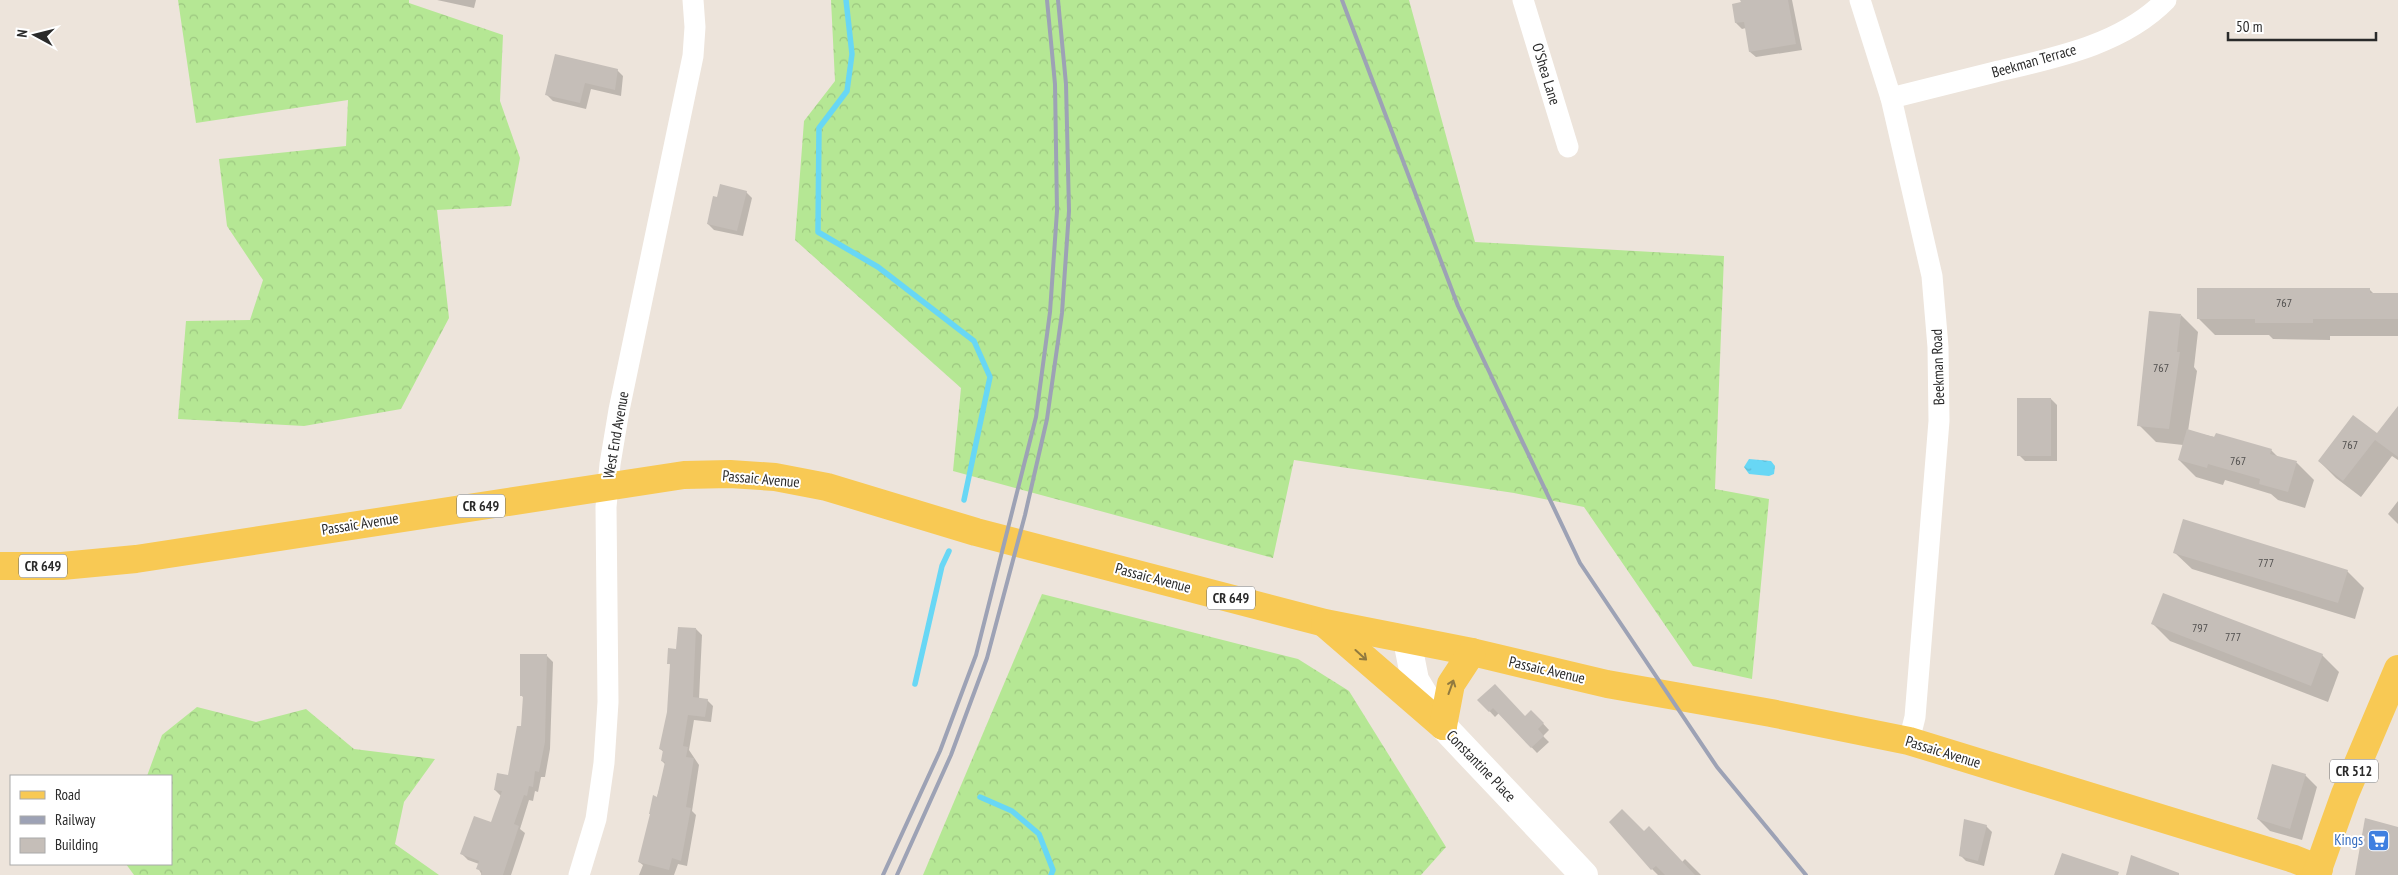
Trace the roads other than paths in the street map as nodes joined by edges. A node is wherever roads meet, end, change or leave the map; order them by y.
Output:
1 (694, 0) edge
2 (1523, 0) edge
3 (1860, 0) edge
4 (2166, 0) edge
5 (1891, 98) junction
6 (1568, 147) dead end
7 (607, 486) junction
8 (0, 566) edge
9 (1324, 623) junction
10 (1407, 640) junction
11 (1472, 652) junction
12 (2398, 668) edge
13 (1442, 726) junction
14 (1909, 741) junction
15 (2318, 873) edge
16 (579, 875) edge
17 (1584, 875) edge

1 - 7 street, West End Avenue
2 - 6 street, O'Shea Lane
3 - 5 street, Beekman Road
4 - 5 street, Beekman Terrace
5 - 14 street, Beekman Road
7 - 8 main road, Passaic Avenue / CR 649
7 - 9 main road, Passaic Avenue / CR 649
7 - 16 street, West End Avenue
9 - 10 main road, Passaic Avenue / CR 649
9 -> 13 main road
10 - 11 main road, Passaic Avenue
10 - 13 street, Constantine Place
13 -> 11 main road
11 - 14 main road, Passaic Avenue
12 - 15 main road, CR 512
13 - 17 street, Constantine Place
14 - 15 main road, Passaic Avenue

